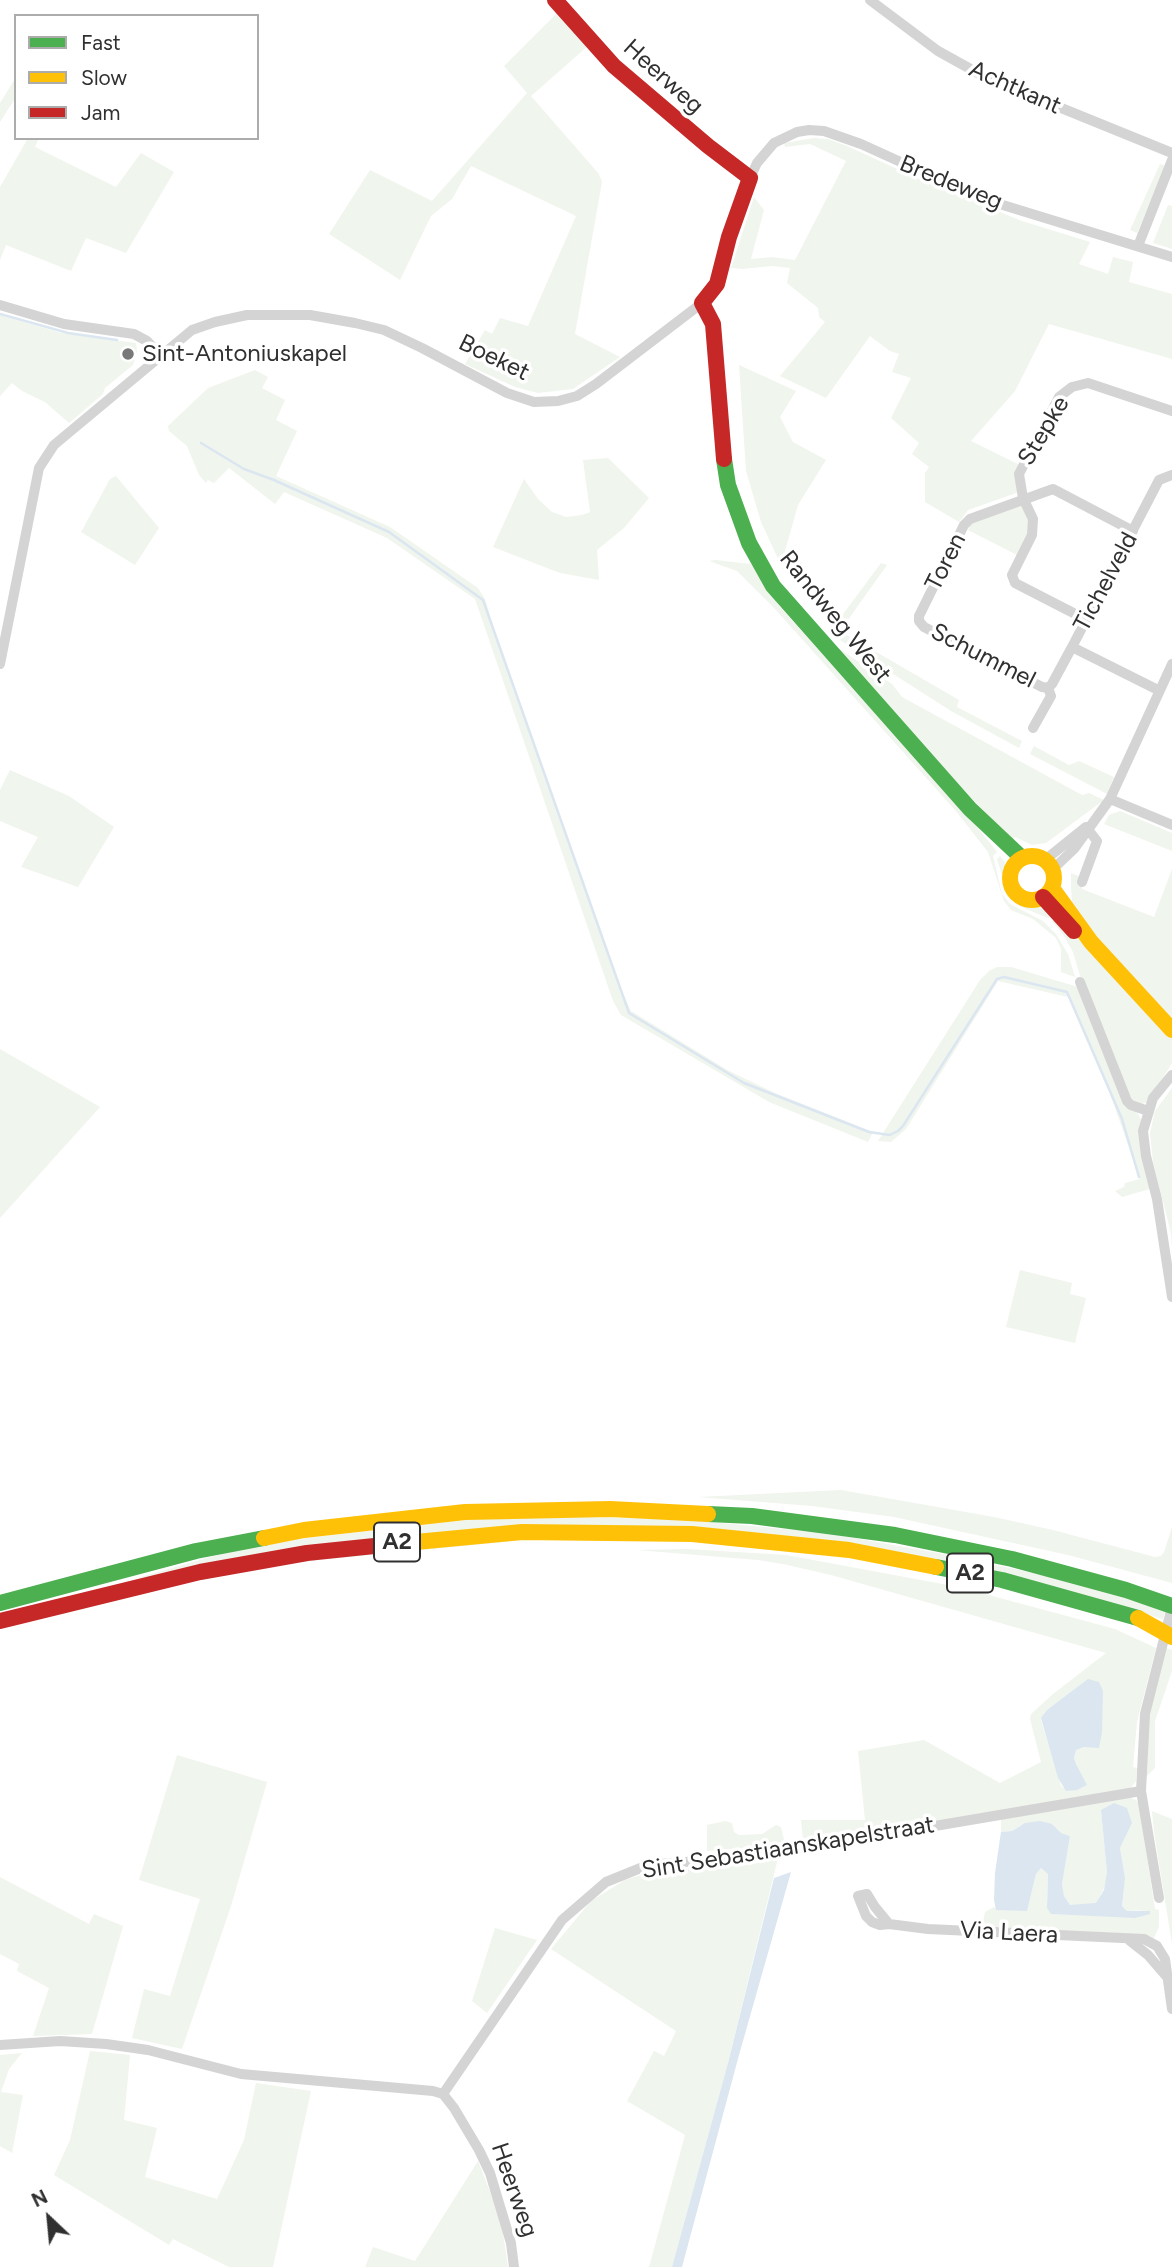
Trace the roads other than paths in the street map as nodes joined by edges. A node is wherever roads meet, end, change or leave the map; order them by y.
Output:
1 (555, 0) edge
2 (870, 0) edge
3 (1172, 153) edge
4 (1172, 160) edge
5 (750, 178) junction
6 (1138, 246) junction
7 (1172, 257) edge
8 (702, 303) junction
9 (0, 304) edge
10 (160, 355) junction
11 (1172, 411) edge
12 (1172, 475) edge
13 (1023, 498) junction
14 (1133, 531) junction
15 (1087, 620) junction
16 (919, 621) joint
17 (1072, 646) junction
18 (0, 664) edge
19 (1172, 664) edge
20 (1048, 688) junction
21 (1158, 690) junction
22 (1034, 728) dead end
23 (1110, 799) junction
24 (1172, 825) edge
25 (1087, 828) junction
26 (1018, 862) junction
27 (1049, 864) junction
28 (1082, 882) dead end
29 (1047, 892) junction
30 (1080, 982) dead end
31 (1172, 1030) edge
32 (1172, 1075) edge
33 (1148, 1111) junction
34 (1172, 1297) edge
35 (1138, 1594) junction
36 (1172, 1600) edge
37 (0, 1603) edge
38 (1172, 1607) edge
39 (1135, 1617) junction
40 (0, 1621) edge
41 (1172, 1630) edge
42 (1172, 1637) edge
43 (1141, 1791) junction
44 (1159, 1898) dead end
45 (889, 1924) dead end
46 (1172, 2010) edge
47 (0, 2045) edge
48 (443, 2094) junction
49 (514, 2267) edge

1 - 5 main road, Heerweg
2 - 3 street, Achtkant
4 - 6 street
5 - 6 street, Bredeweg
5 - 8 main road, Boeket
6 - 7 street, Bredeweg
8 - 10 street, Boeket
8 - 26 main road, Randweg West
9 - 10 street
10 - 18 street, Boeket
11 - 13 street, Stepke
12 - 14 street, Tichelveld
13 - 14 street, Toren
13 - 15 street
13 - 16 street, Toren
14 - 15 street, Tichelveld
15 - 17 street, Tichelveld
16 - 20 street, Schummel
17 - 20 street, Schummel
17 - 21 street, Tichelveld
19 - 21 street
20 - 22 street, Schummel
21 - 23 street
23 - 24 street
23 - 25 street
25 - 27 street
25 - 28 street
26 - 27 main road
26 - 29 main road
27 - 29 main road
29 - 31 main road
30 - 33 street
32 - 33 street
33 - 34 street
35 - 36 main road, A2
35 - 37 main road, A2
35 - 38 main road, A2
38 - 43 street
39 - 40 main road, A2
39 - 41 main road, A2, bridge
39 - 42 main road, A2, bridge
43 - 44 street
43 - 48 street, Sint Sebastiaanskapelstraat
45 - 46 street, Via Laera
47 - 48 street
48 - 49 street, Heerweg

